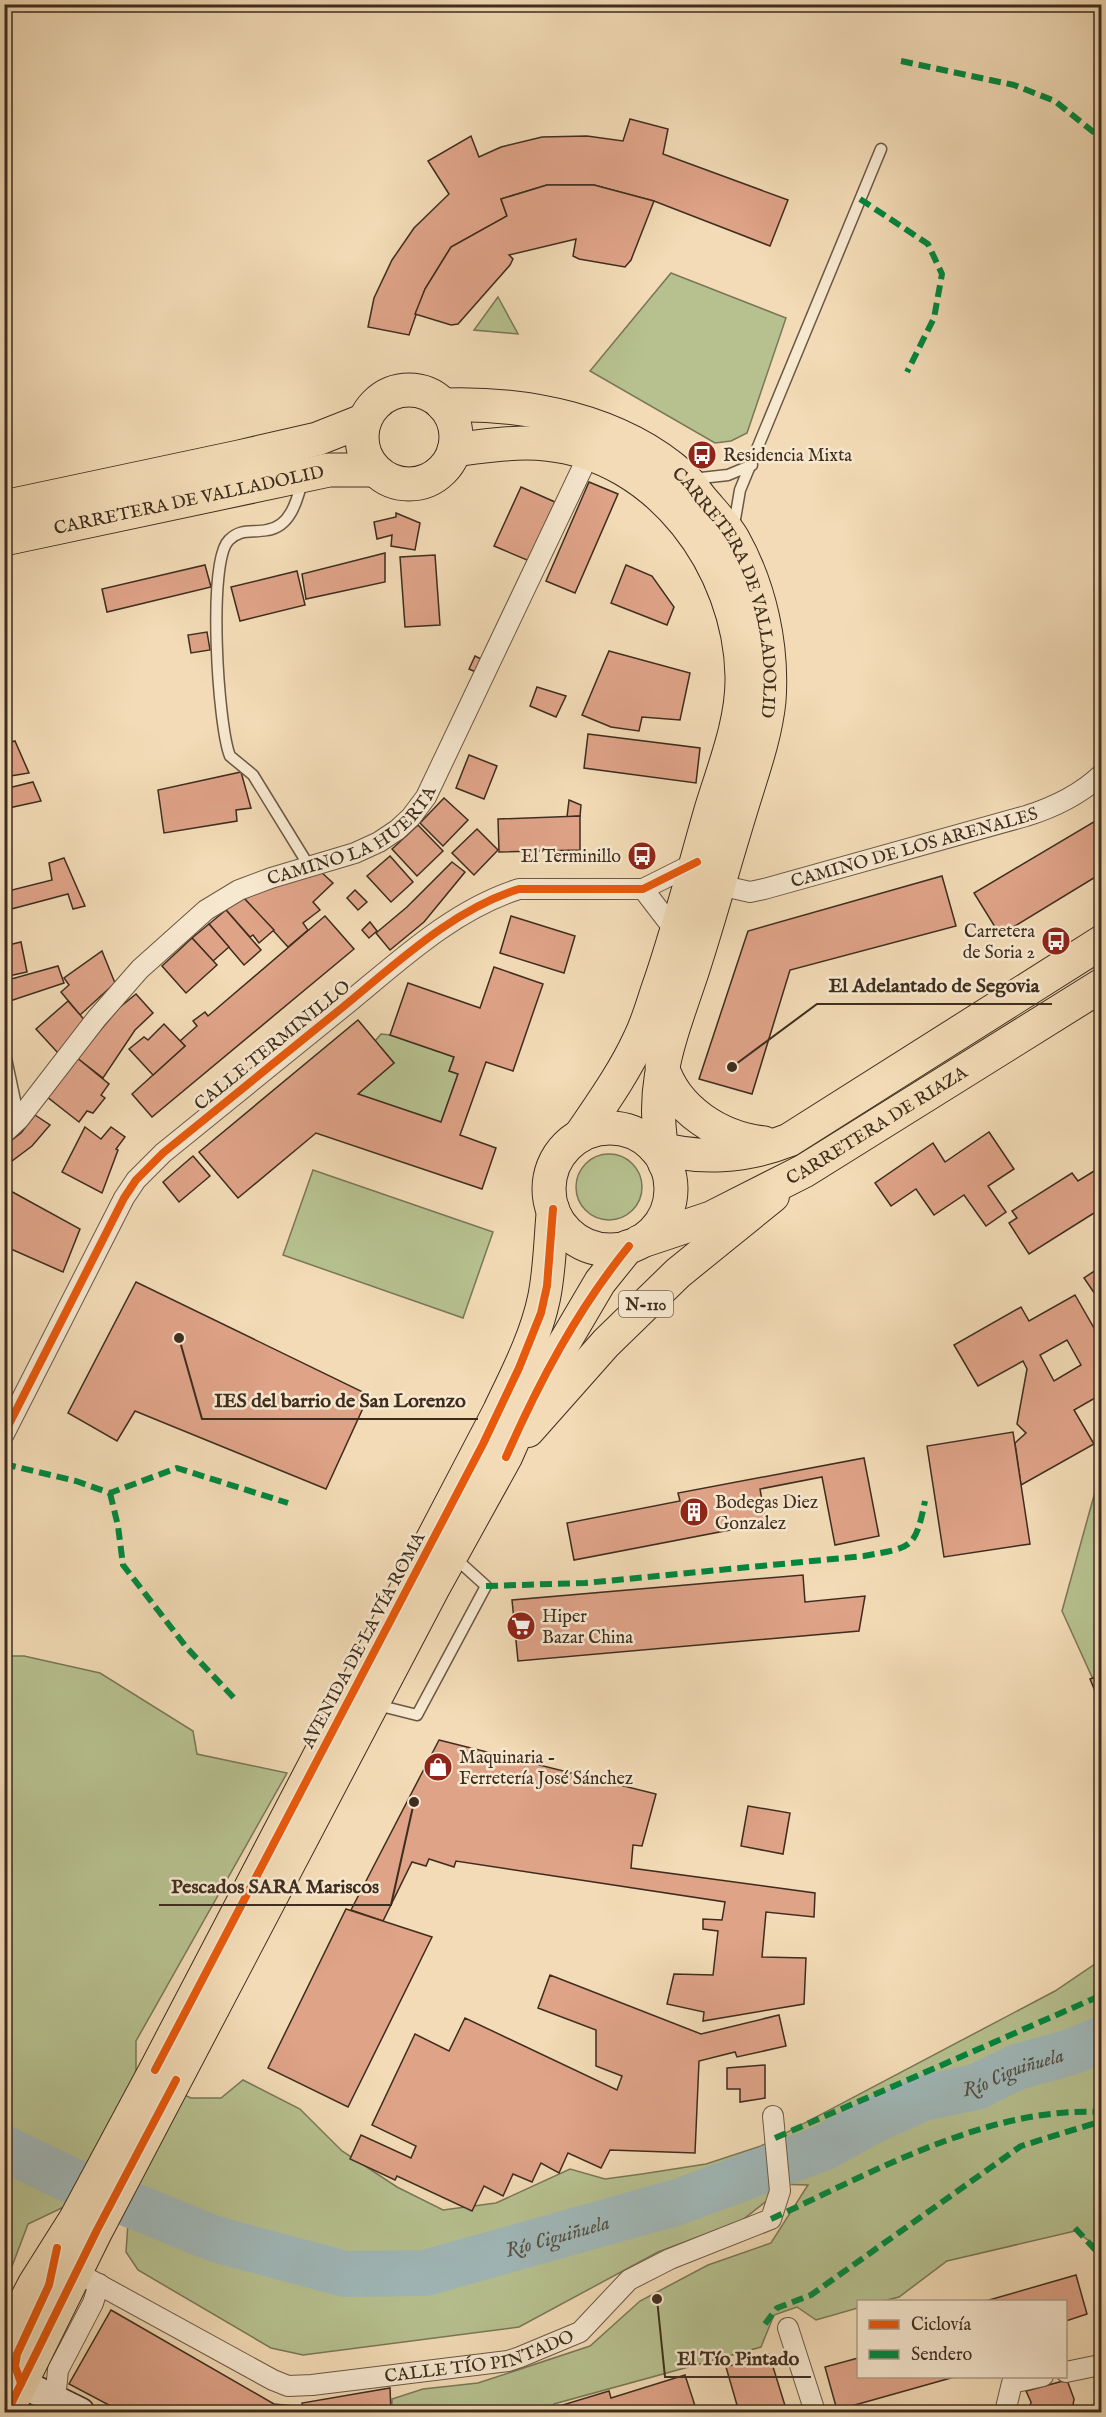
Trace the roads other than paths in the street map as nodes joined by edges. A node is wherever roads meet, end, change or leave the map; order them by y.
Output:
1 (881, 149) dead end
2 (443, 405) junction
3 (365, 420) junction
4 (454, 450) junction
5 (589, 454) junction
6 (752, 465) junction
7 (375, 470) junction
8 (304, 475) junction
9 (685, 480) junction
10 (4, 507) edge
11 (4, 538) edge
12 (732, 538) junction
13 (1101, 774) edge
14 (309, 866) junction
15 (708, 873) junction
16 (643, 889) junction
17 (676, 932) junction
18 (1101, 942) edge
19 (1101, 985) edge
20 (4, 1050) edge
21 (662, 1066) junction
22 (19, 1119) junction
23 (4, 1133) edge
24 (580, 1136) junction
25 (789, 1140) junction
26 (660, 1153) junction
27 (804, 1171) junction
28 (553, 1209) junction
29 (634, 1244) junction
30 (4, 1434) edge
31 (506, 1456) junction
32 (452, 1555) junction
33 (374, 1704) junction
34 (165, 2075) junction
35 (773, 2116) dead end
36 (78, 2268) junction
37 (788, 2328) dead end
38 (4, 2342) edge
39 (1100, 2365) dead end
40 (58, 2370) junction
41 (1067, 2372) edge
42 (1034, 2378) edge
43 (13, 2387) edge
44 (67, 2406) edge
45 (7, 2412) edge
46 (815, 2412) edge
47 (1005, 2412) edge

1 - 6 lane
2 - 3 highway
2 - 4 highway
2 - 9 highway, CARRETERA DE VALLADOLID
3 - 7 highway
3 - 10 highway, CARRETERA DE VALLADOLID
4 - 5 highway, CARRETERA DE VALLADOLID
4 - 7 highway
5 - 14 street, CAMINO LA HUERTA
5 - 15 highway, CARRETERA DE VALLADOLID
6 - 9 lane
6 - 12 lane
7 - 8 highway, CARRETERA DE VALLADOLID
8 - 11 highway, CARRETERA DE VALLADOLID
8 - 14 lane
9 - 12 highway, CARRETERA DE VALLADOLID
12 - 15 highway, CARRETERA DE VALLADOLID
13 - 15 street, CAMINO DE LOS ARENALES
14 - 22 street, CAMINO LA HUERTA
15 - 16 street, CALLE TERMINILLO
15 - 17 highway, CARRETERA DE VALLADOLID
15 - 21 highway, CARRETERA DE VALLADOLID
16 - 17 street
16 - 30 street, CALLE TERMINILLO
17 - 24 highway, CARRETERA DE VALLADOLID
18 - 25 highway, CARRETERA DE RIAZA
19 - 27 highway, CARRETERA DE RIAZA / N-110
20 - 22 lane
21 - 25 highway
21 - 26 highway, CARRETERA DE VALLADOLID
22 - 23 street, CAMINO LA HUERTA
24 - 26 highway
24 - 28 highway
25 - 26 highway, CARRETERA DE RIAZA
26 - 29 highway
27 - 29 highway, CARRETERA DE RIAZA / N-110
27 - 31 main road, AVENIDA DE LA VÍA ROMA / N-110
28 - 29 highway
28 - 34 main road, AVENIDA DE LA VÍA ROMA
29 - 31 main road, AVENIDA DE LA VÍA ROMA
31 - 32 main road, AVENIDA DE LA VÍA ROMA
32 - 33 main road, AVENIDA DE LA VÍA ROMA
32 - 33 lane
33 - 34 main road, AVENIDA DE LA VÍA ROMA
34 - 36 main road, AVENIDA DE LA VÍA ROMA
35 - 36 street, CALLE TÍO PINTADO
36 - 38 main road, AVENIDA DE LA VÍA ROMA
36 - 40 street, AVENIDA DE LA VÍA ROMA
36 - 43 main road
37 - 46 street
39 - 41 street
40 - 43 street
40 - 44 street, AVENIDA DE LA VÍA ROMA
42 - 47 street
43 - 44 street
43 - 45 main road

